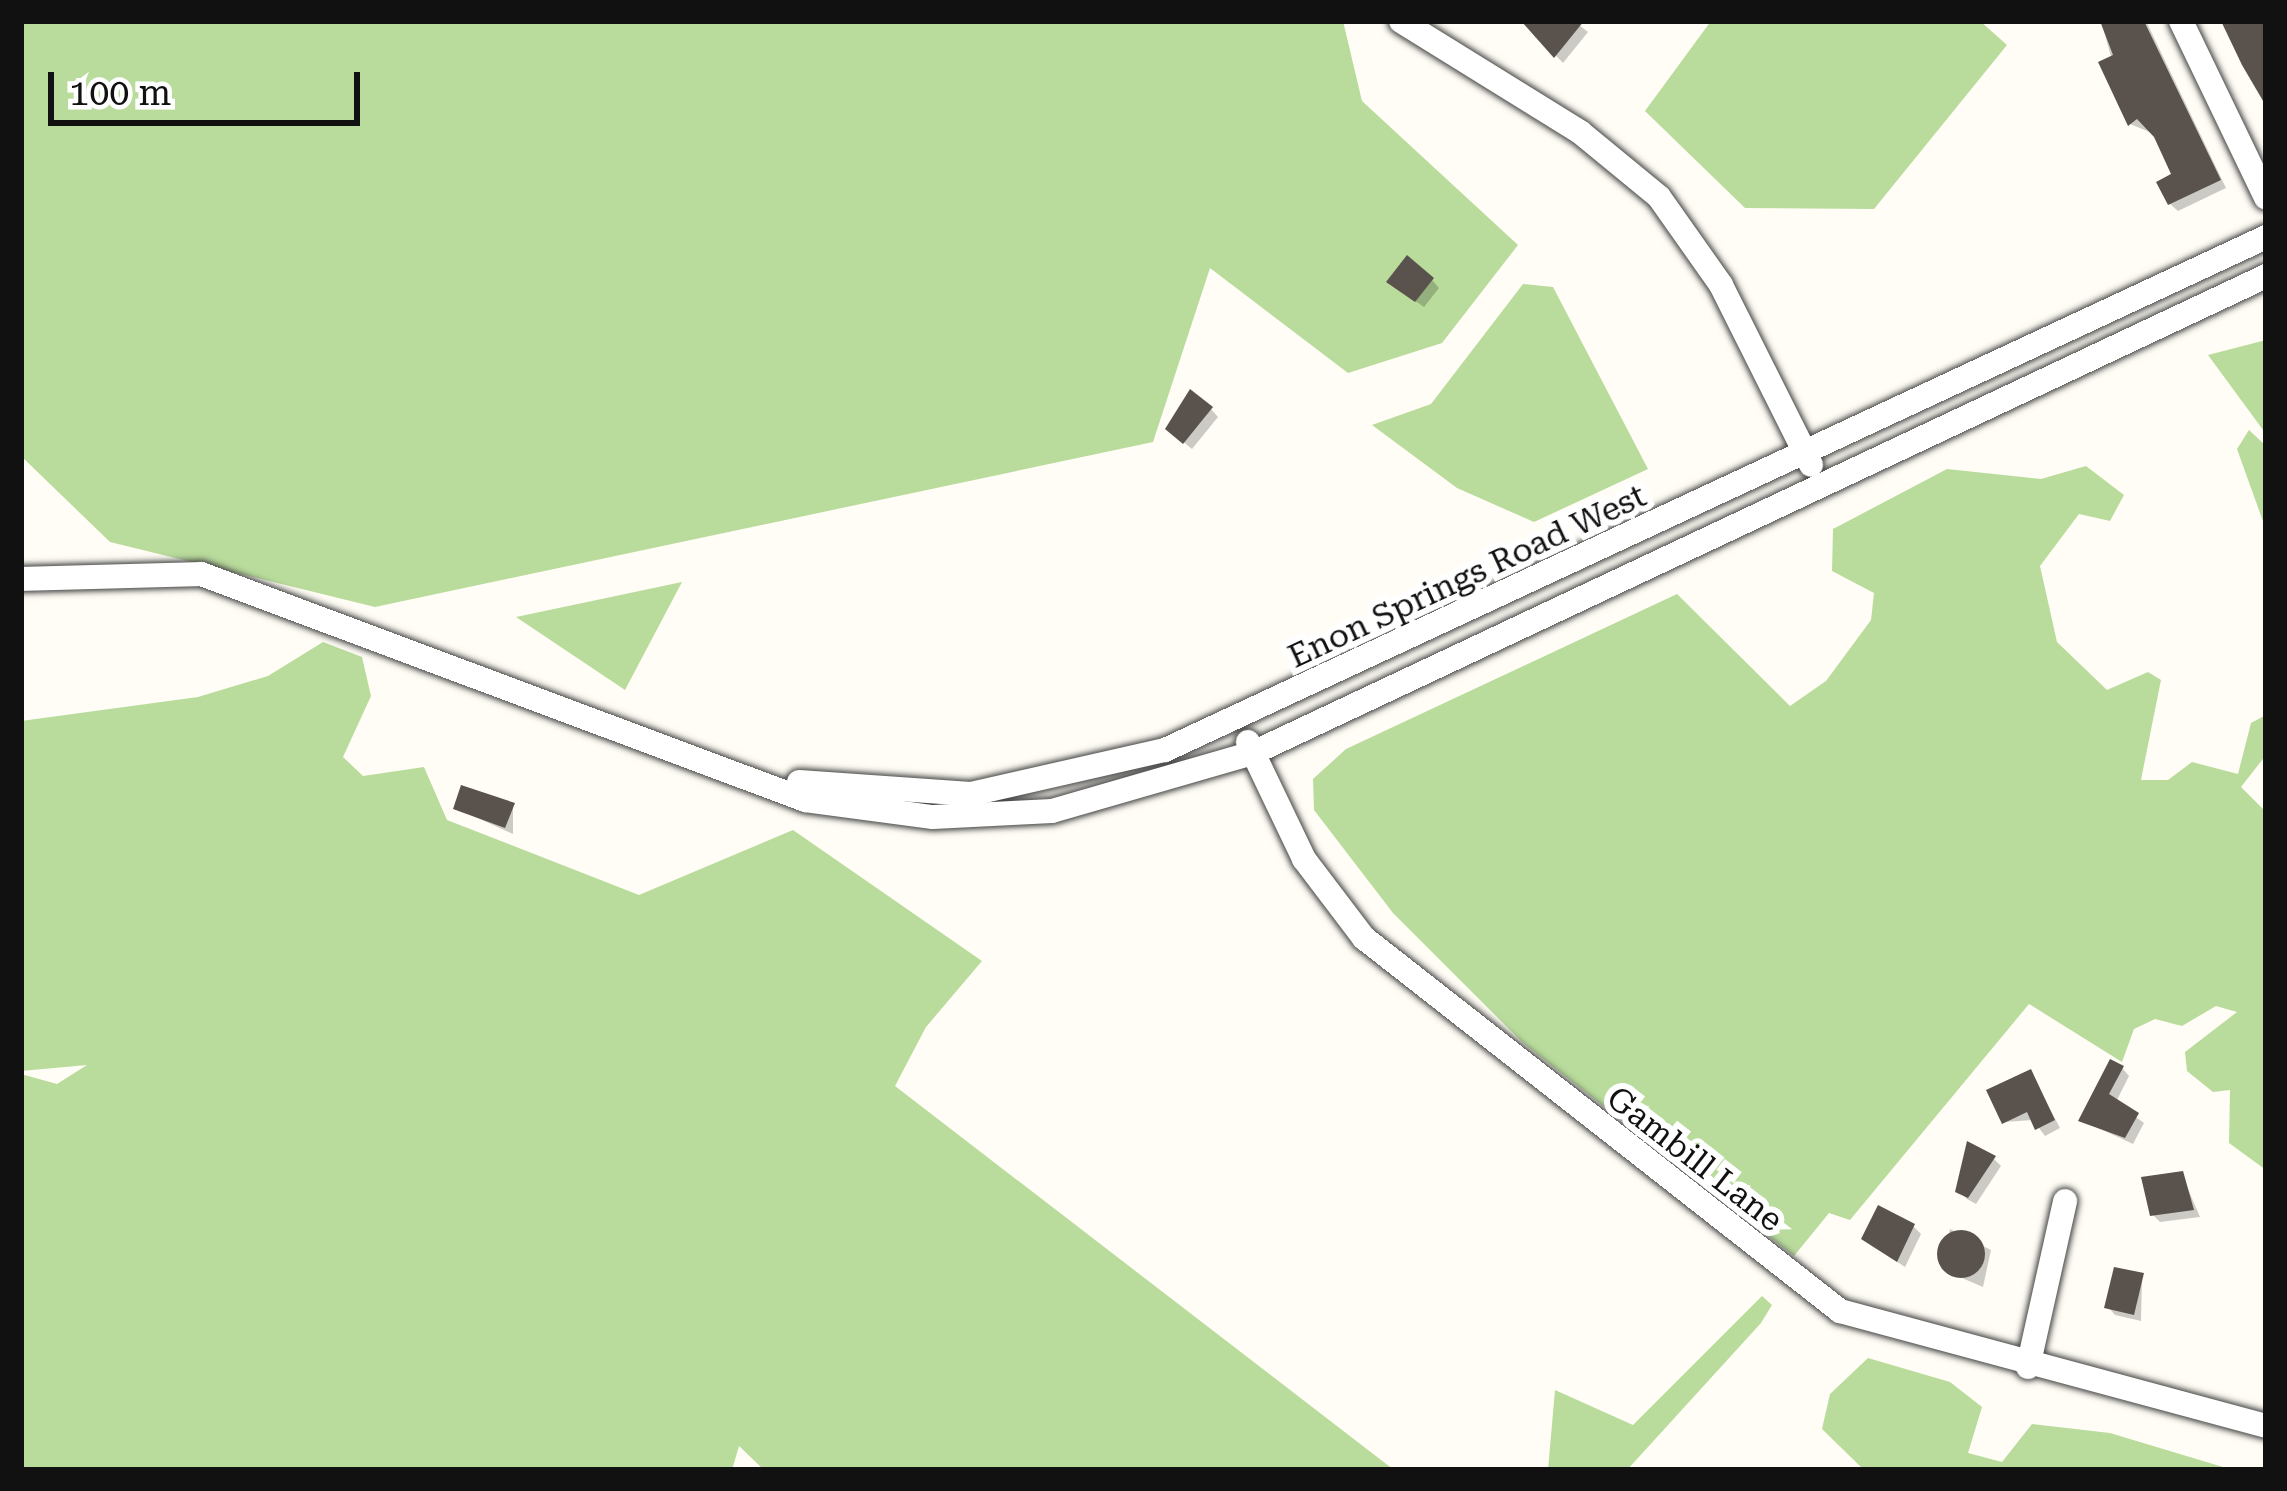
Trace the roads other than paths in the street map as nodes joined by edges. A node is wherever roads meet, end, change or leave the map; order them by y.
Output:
1 (1400, 21) edge
2 (2181, 21) edge
3 (2266, 198) edge
4 (2266, 237) edge
5 (2266, 276) edge
6 (1805, 454) junction
7 (1819, 484) junction
8 (21, 579) edge
9 (1238, 720) junction
10 (657, 743) junction
11 (1253, 753) junction
12 (2065, 1201) dead end
13 (2028, 1367) junction
14 (2266, 1426) edge

1 - 6 street
2 - 3 street
4 - 6 street, Enon Springs Road West
5 - 7 street
6 - 7 street
6 - 9 street, Enon Springs Road West
7 - 11 street
8 - 10 street
9 - 10 street, Enon Springs Road West
9 - 11 street, Gambill Lane
10 - 11 street
11 - 13 street, Gambill Lane
12 - 13 street
13 - 14 street, Gambill Lane

